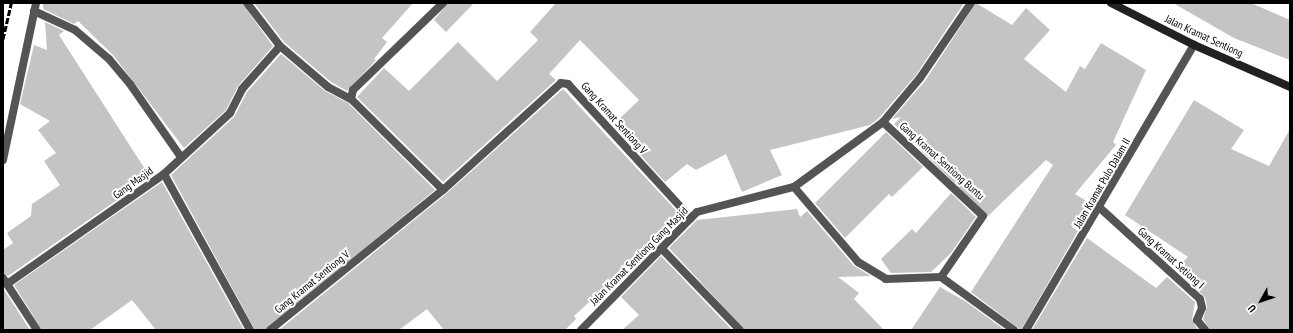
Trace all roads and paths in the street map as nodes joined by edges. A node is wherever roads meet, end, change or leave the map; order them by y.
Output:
1 (247, 3) edge
2 (443, 3) edge
3 (971, 3) edge
4 (1111, 3) edge
5 (35, 7) edge
6 (1194, 45) junction
7 (280, 46) junction
8 (1290, 87) edge
9 (351, 99) junction
10 (883, 122) junction
11 (181, 157) junction
12 (3, 160) edge
13 (164, 174) junction
14 (794, 187) junction
15 (443, 190) junction
16 (1100, 208) junction
17 (691, 218) junction
18 (662, 249) junction
19 (941, 277) junction
20 (5, 281) edge
21 (37, 330) edge
22 (250, 330) edge
23 (270, 330) edge
24 (580, 330) edge
25 (740, 330) edge
26 (1014, 330) edge
27 (1026, 330) edge
28 (1205, 330) edge

1 - 7 street
2 - 9 street
3 - 10 street, Jalan Kramat Sentiong Gang Masjid
4 - 6 street, Jalan Kramat Sentiong
5 - 11 street
5 - 12 street
6 - 8 street, Jalan Kramat Sentiong
6 - 16 street, Jalan Kramat Pulo Dalam II
7 - 9 street
7 - 11 street
9 - 15 street
10 - 14 street, Jalan Kramat Sentiong Gang Masjid
10 - 19 street, Gang Kramat Sentiong Buntu
11 - 13 street
13 - 20 street, Gang Masjid
13 - 22 street, Gang Masjid
14 - 17 street, Jalan Kramat Sentiong Gang Masjid
14 - 19 street
15 - 17 street, Gang Kramat Sentiong V
15 - 23 street, Gang Kramat Sentiong V
16 - 27 street, Jalan Kramat Pulo Dalam II
16 - 28 street, Gang Kramat Setiong I
17 - 18 street, Jalan Kramat Sentiong Gang Masjid
18 - 24 street, Jalan Kramat Sentiong Gang Masjid
18 - 25 street
19 - 26 street
20 - 21 street

